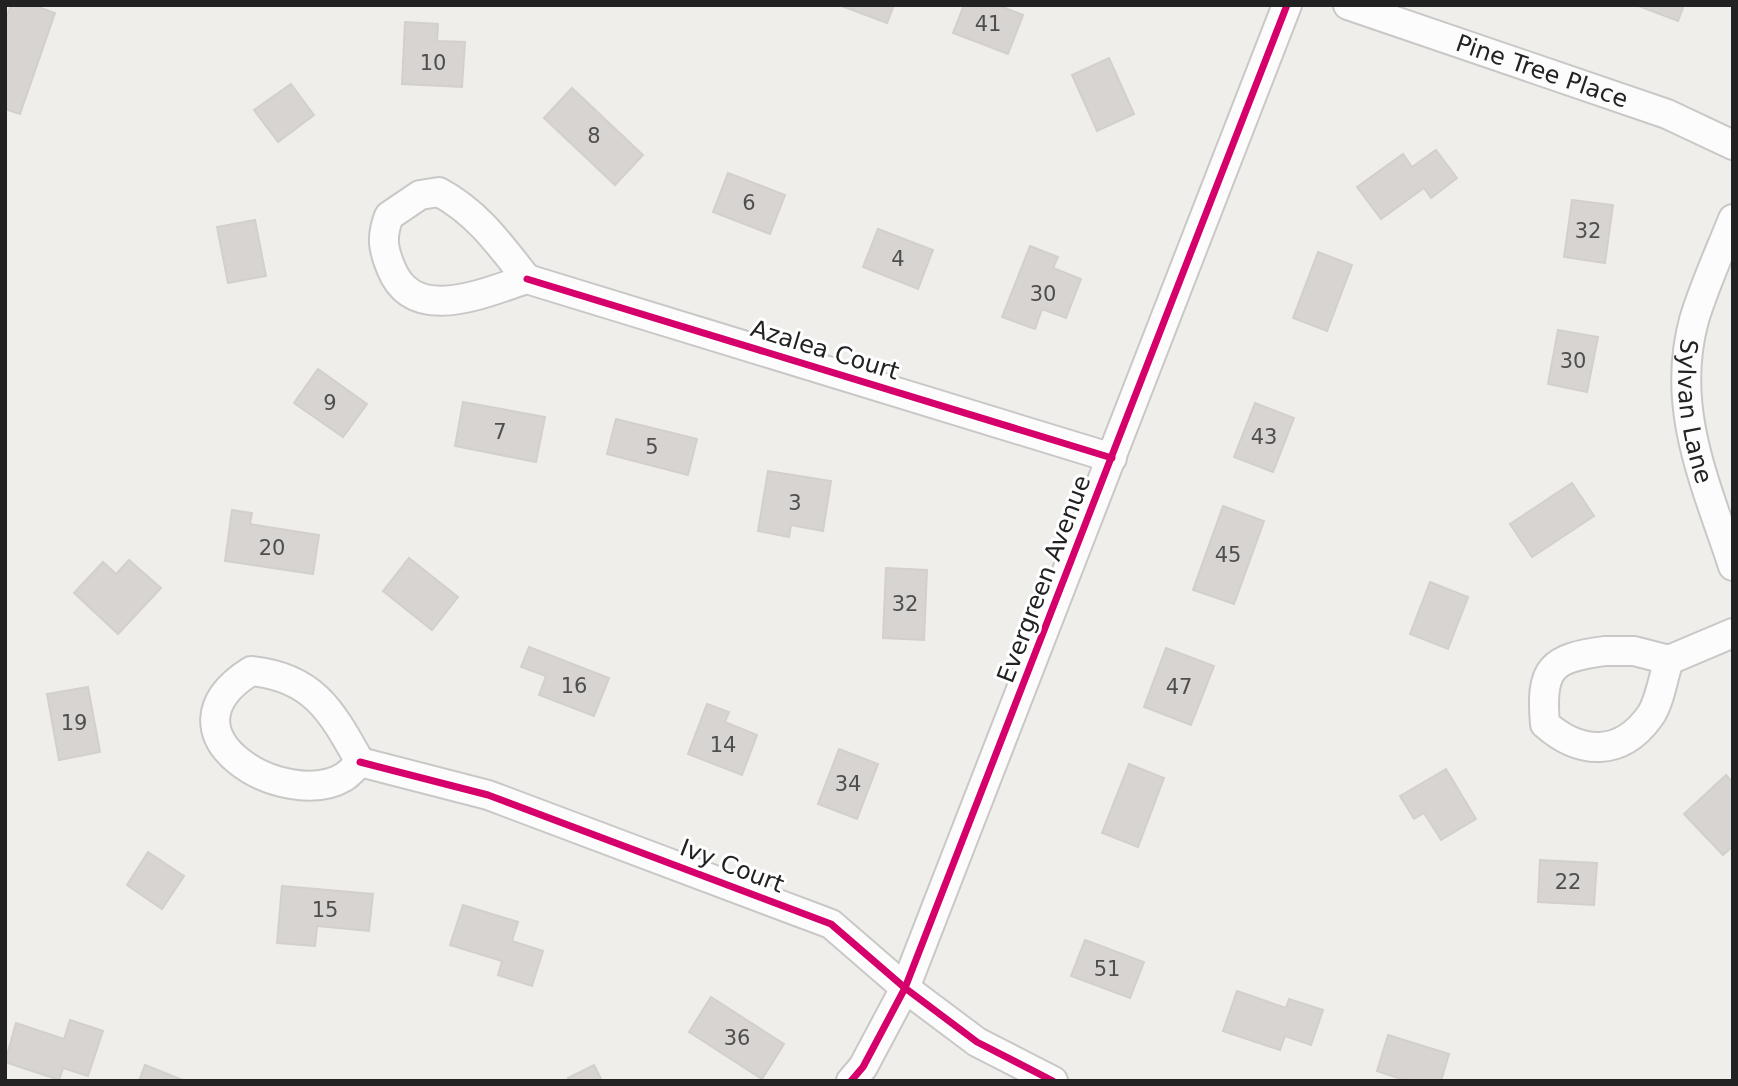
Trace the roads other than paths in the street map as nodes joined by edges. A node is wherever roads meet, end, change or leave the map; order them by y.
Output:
1 (1287, 5) edge
2 (1348, 5) edge
3 (1733, 145) edge
4 (1733, 219) edge
5 (527, 279) junction
6 (1112, 458) junction
7 (1733, 566) edge
8 (1733, 633) edge
9 (1668, 660) junction
10 (360, 762) junction
11 (905, 988) junction
12 (851, 1081) edge
13 (1053, 1081) edge

1 - 6 street, Evergreen Avenue
2 - 3 street, Pine Tree Place
4 - 7 street, Sylvan Lane
5 - 5 street
5 - 6 street, Azalea Court
6 - 11 street, Evergreen Avenue
8 - 9 street
9 - 9 street
10 - 10 street
10 - 11 street, Ivy Court
11 - 12 street, Evergreen Avenue
11 - 13 street, Ivy Court

